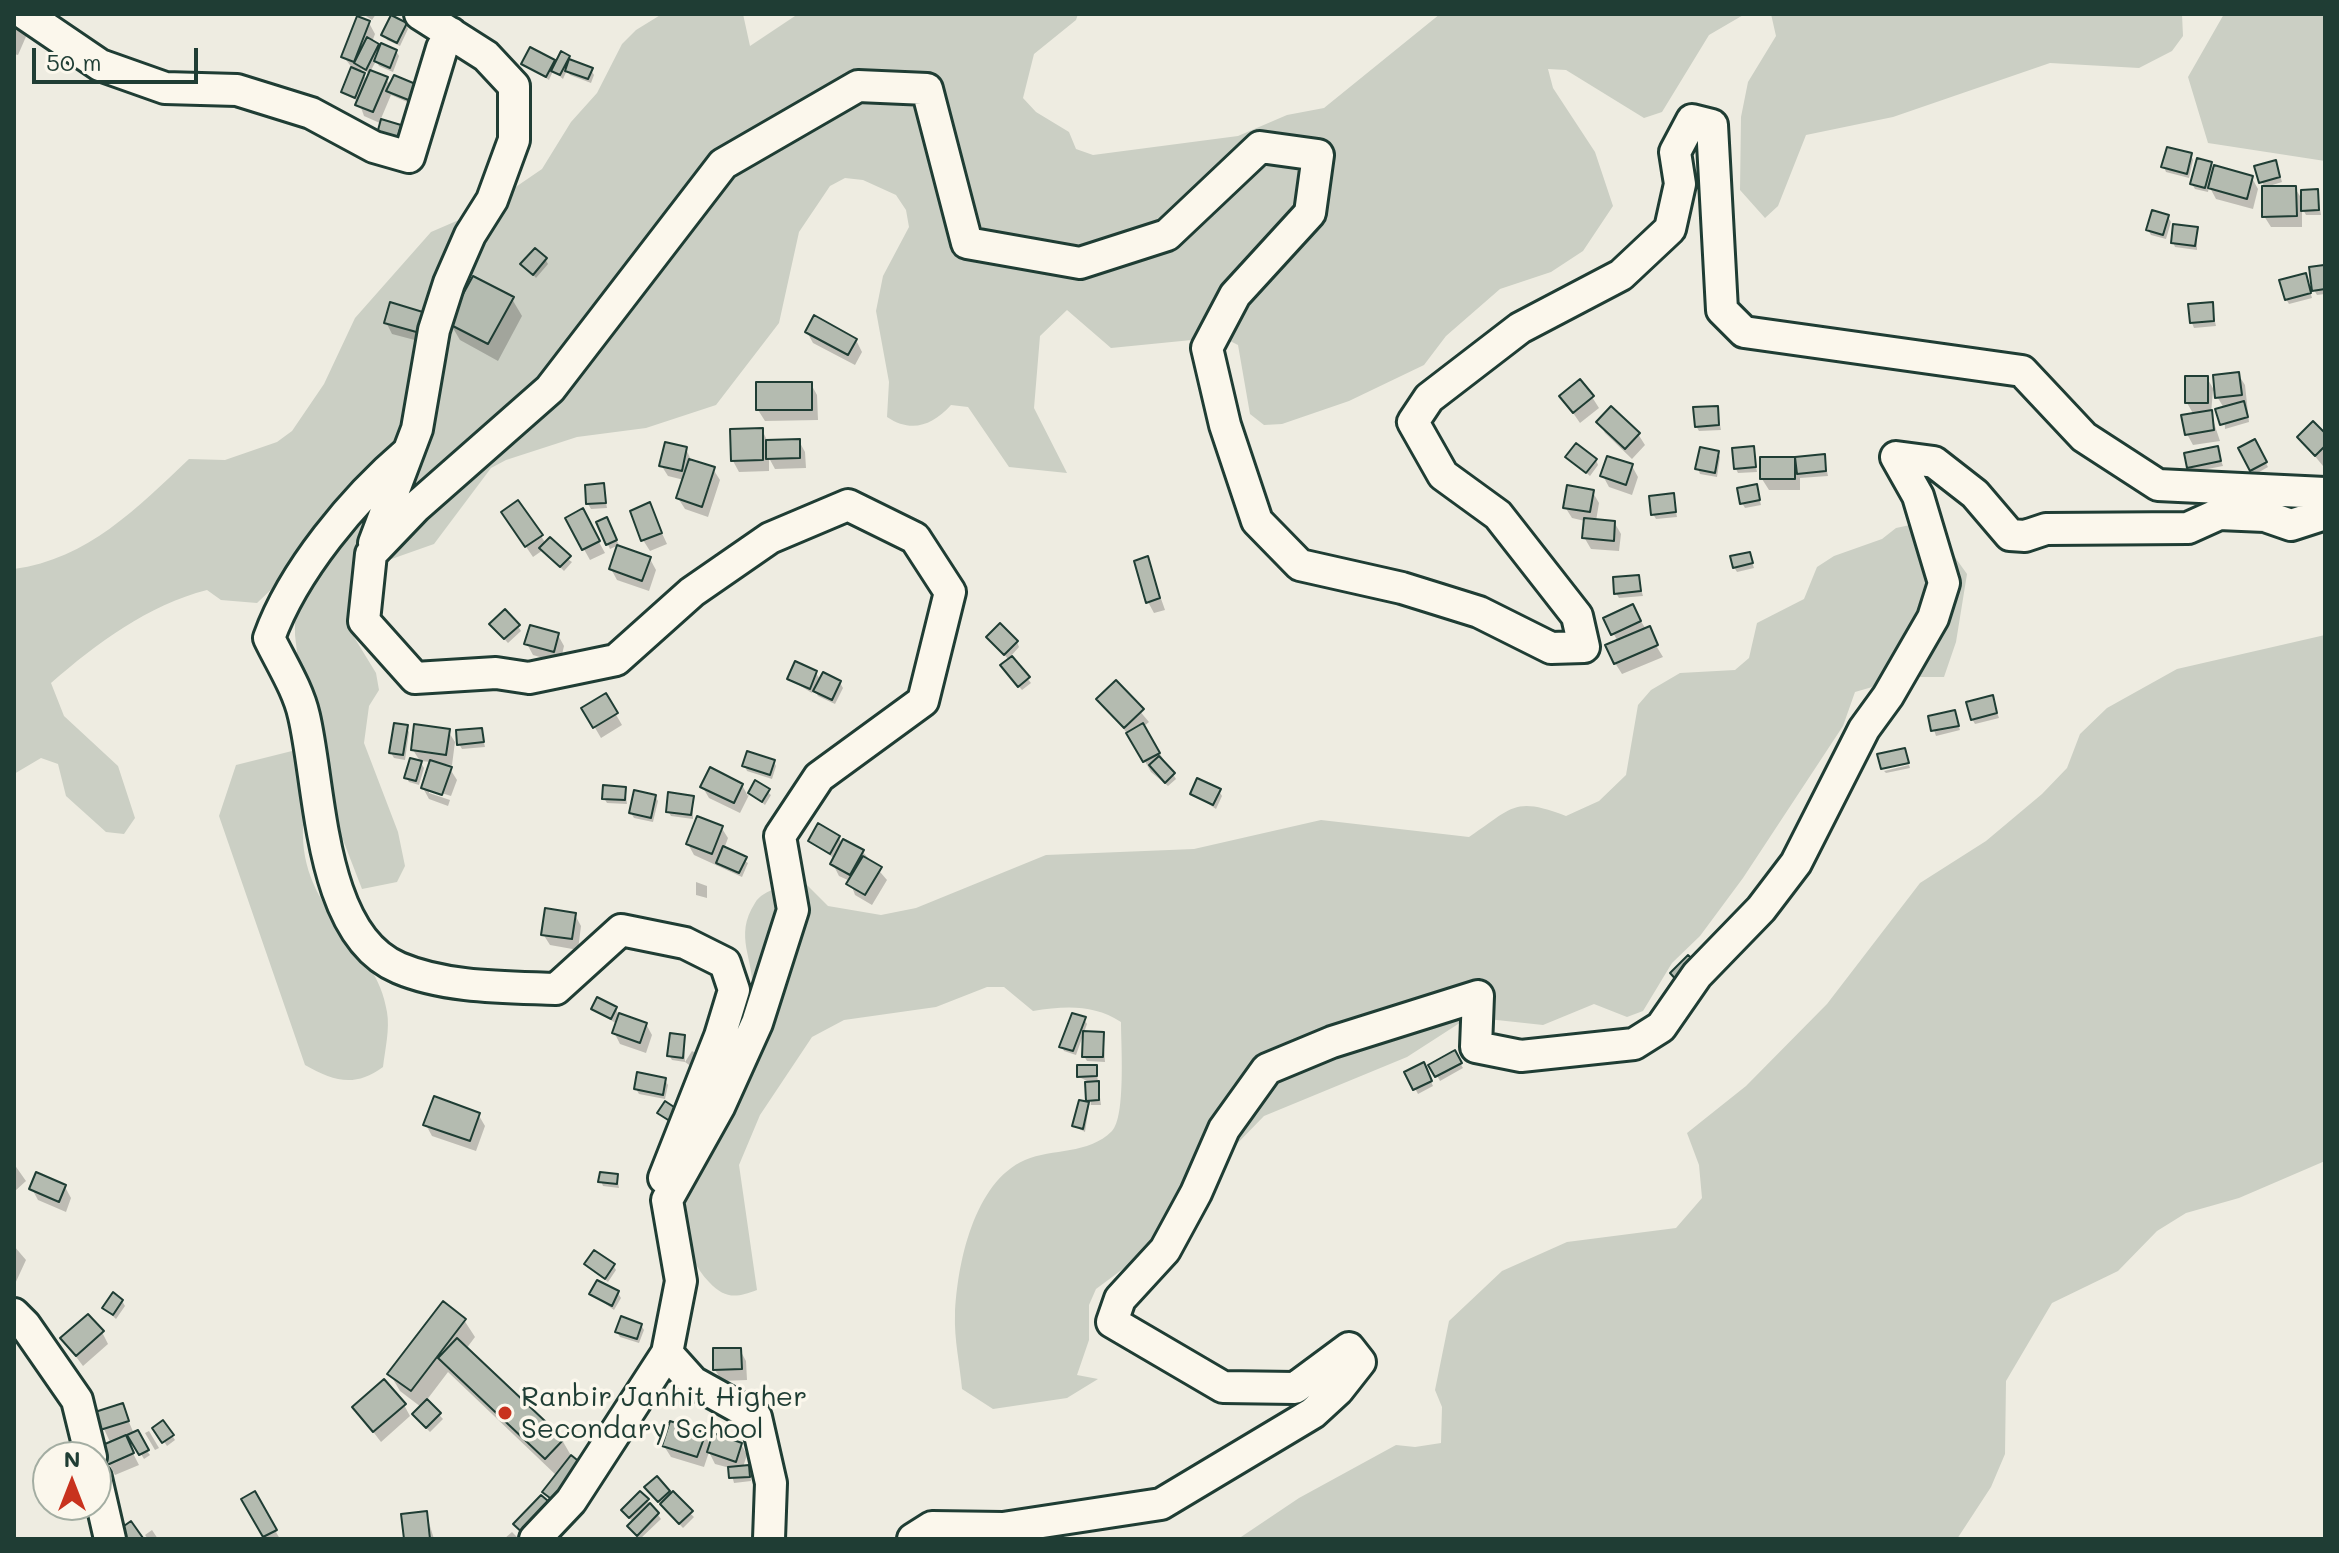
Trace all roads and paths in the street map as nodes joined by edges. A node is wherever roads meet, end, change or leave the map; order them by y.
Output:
1 (25, 14) edge
2 (420, 14) edge
3 (451, 33) junction
4 (408, 452) junction
5 (2325, 493) edge
6 (2325, 514) edge
7 (371, 554) junction
8 (667, 1200) junction
9 (14, 1314) edge
10 (667, 1353) junction
11 (87, 1441) edge
12 (535, 1539) edge
13 (769, 1539) edge
14 (913, 1539) edge

1 - 3 street
2 - 3 street
3 - 4 street
4 - 7 street
4 - 8 street
5 - 7 street
6 - 14 street
7 - 8 street
8 - 10 street
9 - 11 street
10 - 12 street
10 - 13 street

